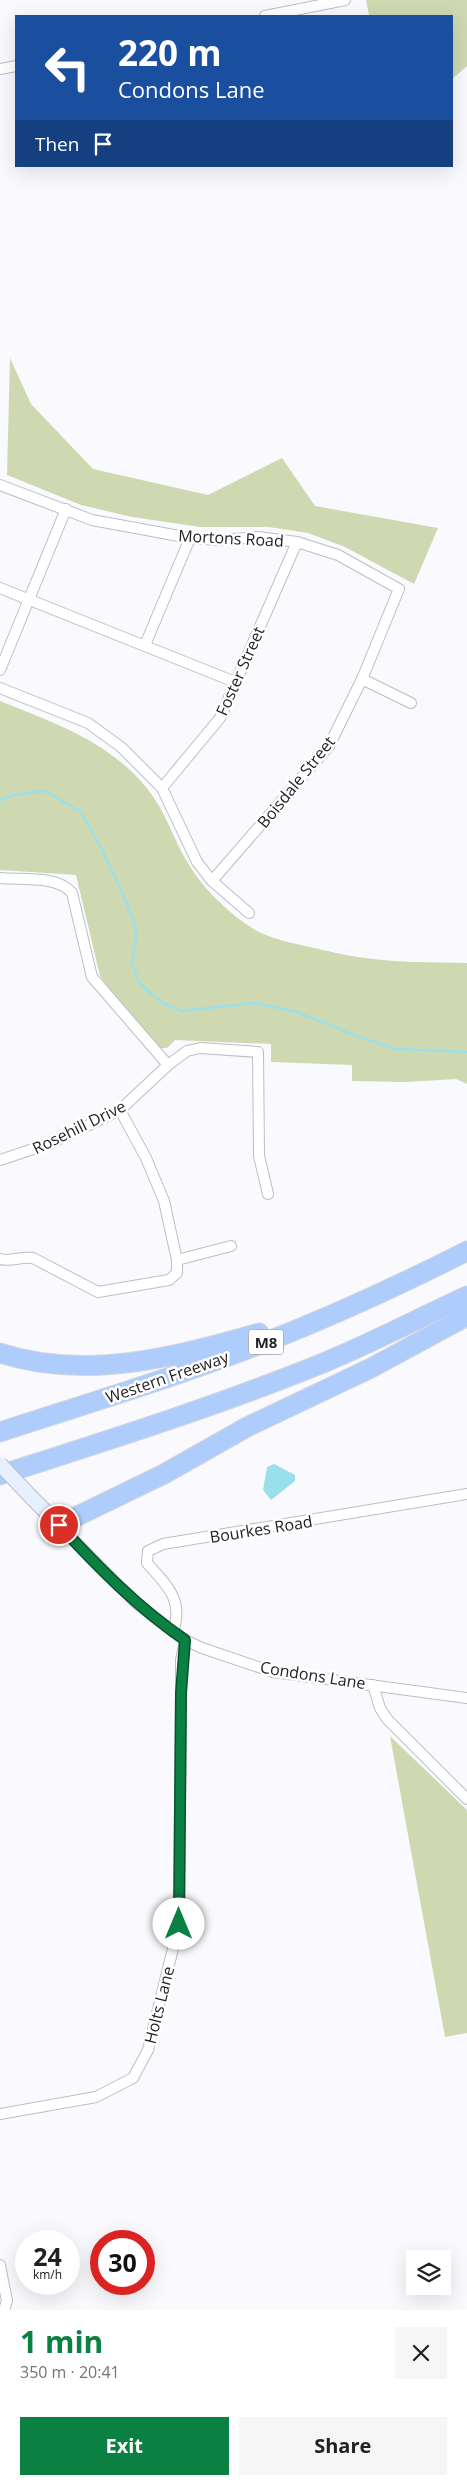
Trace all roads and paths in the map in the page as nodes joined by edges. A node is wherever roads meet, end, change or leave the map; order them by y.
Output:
1 (345, 0) edge
2 (270, 15) edge
3 (15, 66) edge
4 (0, 69) edge
5 (0, 484) edge
6 (66, 510) junction
7 (190, 538) junction
8 (297, 542) junction
9 (0, 588) edge
10 (399, 589) joint
11 (29, 600) junction
12 (145, 645) junction
13 (0, 670) edge
14 (362, 679) junction
15 (235, 682) junction
16 (0, 688) edge
17 (411, 703) dead end
18 (162, 788) junction
19 (0, 878) edge
20 (212, 881) junction
21 (249, 913) dead end
22 (168, 1064) junction
23 (120, 1110) junction
24 (0, 1160) edge
25 (268, 1194) dead end
26 (231, 1246) dead end
27 (467, 1251) edge
28 (0, 1259) edge
29 (177, 1260) junction
30 (405, 1282) junction
31 (467, 1296) edge
32 (467, 1316) edge
33 (0, 1353) edge
34 (0, 1432) edge
35 (0, 1464) edge
36 (0, 1475) edge
37 (467, 1494) edge
38 (59, 1525) junction
39 (173, 1632) junction
40 (185, 1640) junction
41 (373, 1685) junction
42 (467, 1698) edge
43 (467, 1799) edge
44 (0, 2114) edge
45 (0, 2264) edge
46 (4, 2310) edge

1 - 2 street
3 - 4 street
5 - 6 street, Mortons Road
6 - 7 street, Mortons Road
6 - 11 street
7 - 8 street, Mortons Road
7 - 12 street
8 - 10 street, Mortons Road
8 - 15 street, Foster Street
9 - 11 street
10 - 14 street, Boisdale Street
11 - 12 street
11 - 13 street
12 - 15 street
14 - 17 street
14 - 20 street, Boisdale Street
15 - 18 street, Foster Street
16 - 18 street
18 - 20 street
19 - 22 street
20 - 21 street
22 - 23 street, Rosehill Drive
22 - 25 street, Rosehill Drive
23 - 24 street, Rosehill Drive
23 - 29 street
26 - 29 street
27 - 30 highway, Western Freeway / M8
28 - 29 street
30 - 33 highway
30 - 34 highway, Western Freeway / M8
31 - 36 highway, M8
32 - 38 highway
35 - 38 main road, bridge
37 - 39 street, Bourkes Road
38 - 39 street, Condons Lane
39 - 40 street, Condons Lane
40 - 41 street, Condons Lane
40 - 44 street, Holts Lane
41 - 42 street, Condons Lane
41 - 43 street
45 - 46 street

